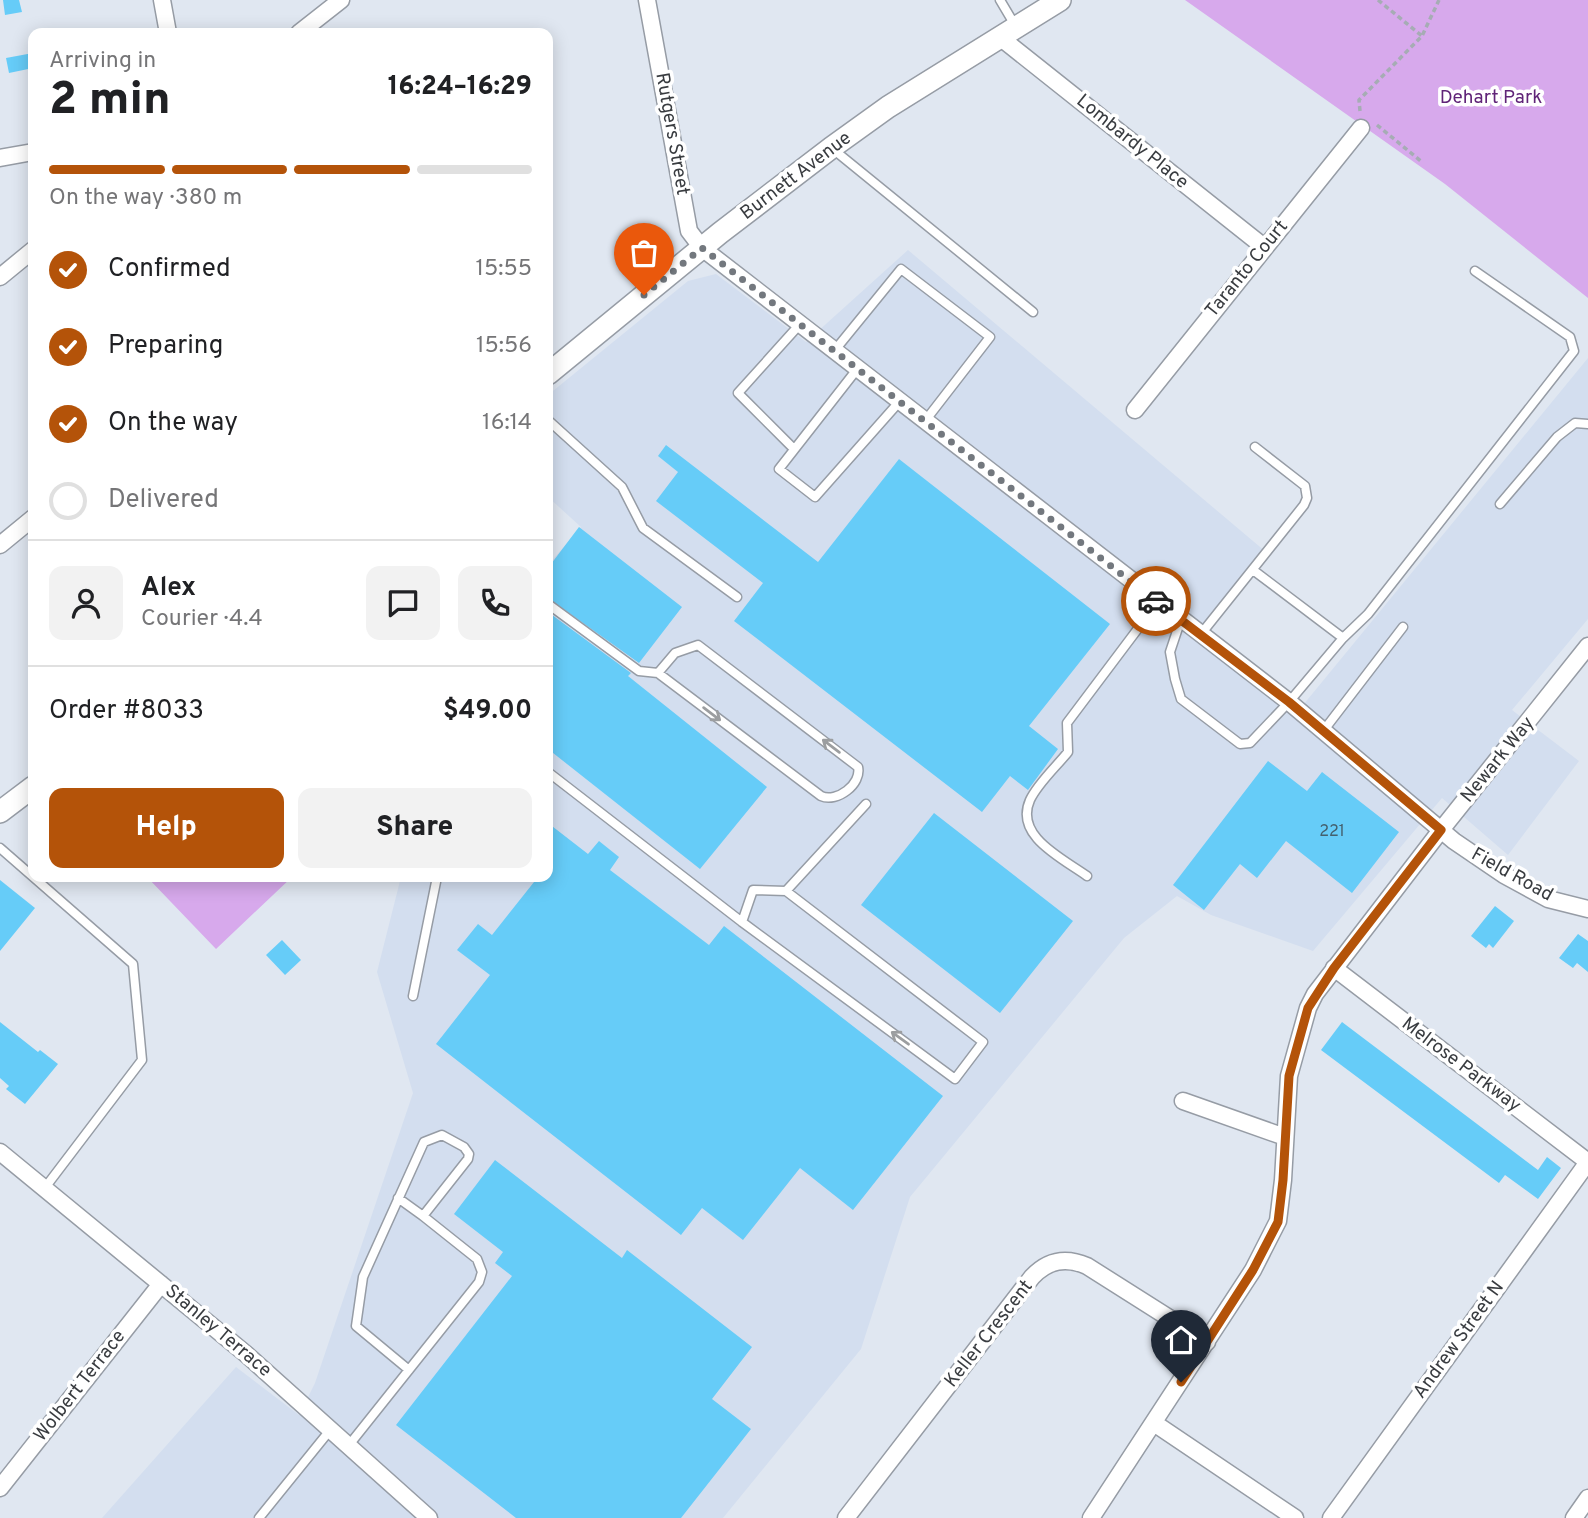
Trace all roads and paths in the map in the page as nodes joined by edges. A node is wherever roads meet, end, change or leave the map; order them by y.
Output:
1 (162, 0) edge
2 (341, 0) edge
3 (646, 0) edge
4 (1000, 0) edge
5 (1060, 0) edge
6 (1378, 0) edge
7 (1439, 0) edge
8 (166, 28) edge
9 (305, 28) edge
10 (1008, 32) junction
11 (1422, 36) junction
12 (1360, 111) dead end
13 (1366, 124) joint
14 (831, 148) junction
15 (28, 153) edge
16 (0, 158) edge
17 (1422, 162) dead end
18 (1264, 247) junction
19 (702, 248) junction
20 (28, 254) edge
21 (1475, 271) dead end
22 (0, 277) edge
23 (1033, 312) dead end
24 (801, 323) junction
25 (835, 350) junction
26 (858, 368) junction
27 (553, 370) edge
28 (900, 401) junction
29 (1135, 410) dead end
30 (925, 421) junction
31 (1588, 424) edge
32 (553, 425) edge
33 (1255, 447) dead end
34 (794, 449) junction
35 (1500, 504) dead end
36 (28, 522) edge
37 (0, 545) edge
38 (1253, 570) junction
39 (737, 597) dead end
40 (1158, 602) junction
41 (553, 608) edge
42 (1181, 619) junction
43 (1403, 627) dead end
44 (1201, 634) junction
45 (1343, 638) junction
46 (1588, 646) edge
47 (658, 673) junction
48 (1289, 702) junction
49 (1324, 730) junction
50 (553, 776) edge
51 (28, 792) edge
52 (866, 804) dead end
53 (0, 812) edge
54 (1441, 830) junction
55 (1, 850) edge
56 (28, 873) edge
57 (1087, 876) dead end
58 (38, 882) edge
59 (436, 882) edge
60 (786, 891) junction
61 (1588, 909) edge
62 (742, 922) junction
63 (1334, 968) junction
64 (413, 996) dead end
65 (1183, 1101) dead end
66 (1286, 1136) junction
67 (1, 1154) edge
68 (1588, 1162) edge
69 (44, 1189) junction
70 (398, 1198) junction
71 (424, 1216) junction
72 (161, 1284) junction
73 (1207, 1342) junction
74 (409, 1370) junction
75 (1154, 1423) junction
76 (331, 1429) junction
77 (349, 1445) junction
78 (0, 1488) edge
79 (1588, 1498) edge
80 (259, 1518) edge
81 (429, 1518) edge
82 (846, 1518) edge
83 (1091, 1518) edge
84 (1295, 1518) edge
85 (1331, 1518) edge
86 (1574, 1518) edge

1 - 8 street
2 - 9 street
3 - 19 street, Rutgers Street
4 - 10 lane
5 - 10 street, Burnett Avenue
6 - 11 path
7 - 11 path
10 - 14 street, Burnett Avenue
10 - 18 street, Lombardy Place
11 - 12 path
13 - 17 path
13 - 18 street, Taranto Court
14 - 19 street, Burnett Avenue
14 - 23 lane
15 - 16 street
18 - 29 street, Taranto Court
19 - 24 street, Rutgers Street
19 - 27 street, Burnett Avenue
20 - 22 street
21 - 45 lane
24 - 25 street, Rutgers Street
24 - 34 lane
25 - 26 street, Rutgers Street
25 - 30 lane
26 - 28 street, Rutgers Street
26 - 34 lane
28 - 30 street, Rutgers Street
28 - 34 lane
30 - 40 street, Rutgers Street
31 - 35 lane
32 - 39 lane
33 - 38 lane
36 - 37 street
38 - 44 lane
38 - 45 lane
40 - 42 street, Rutgers Street
40 - 57 lane
41 - 47 lane
42 - 44 street, Rutgers Street
42 - 48 lane
43 - 49 lane
44 - 48 street, Rutgers Street
45 - 48 lane
46 - 54 street, Newark Way
47 -> 47 lane
48 - 49 street, Rutgers Street
49 - 54 street, Rutgers Street
50 - 62 lane
51 - 53 street
52 - 60 lane
54 - 61 street, Field Road
54 - 63 street, Newark Way
55 - 56 lane
58 - 69 lane
59 - 64 lane
60 - 62 lane
60 -> 62 lane
63 - 66 street, Newark Way
63 - 68 street, Melrose Parkway
65 - 66 street
66 - 73 street, Newark Way
67 - 69 street, Stanley Terrace
68 - 85 street, Andrew Street N
69 - 72 street, Stanley Terrace
70 - 71 lane
70 - 71 lane
70 - 74 lane
71 - 74 lane
72 - 76 street, Stanley Terrace
72 - 78 street, Wolbert Terrace
73 - 75 street, Newark Way
73 - 82 street, Keller Crescent
74 - 77 lane
75 - 83 street, Newark Way
75 - 84 street
76 - 77 street, Stanley Terrace
76 - 80 lane
77 - 81 street, Stanley Terrace
79 - 86 street

